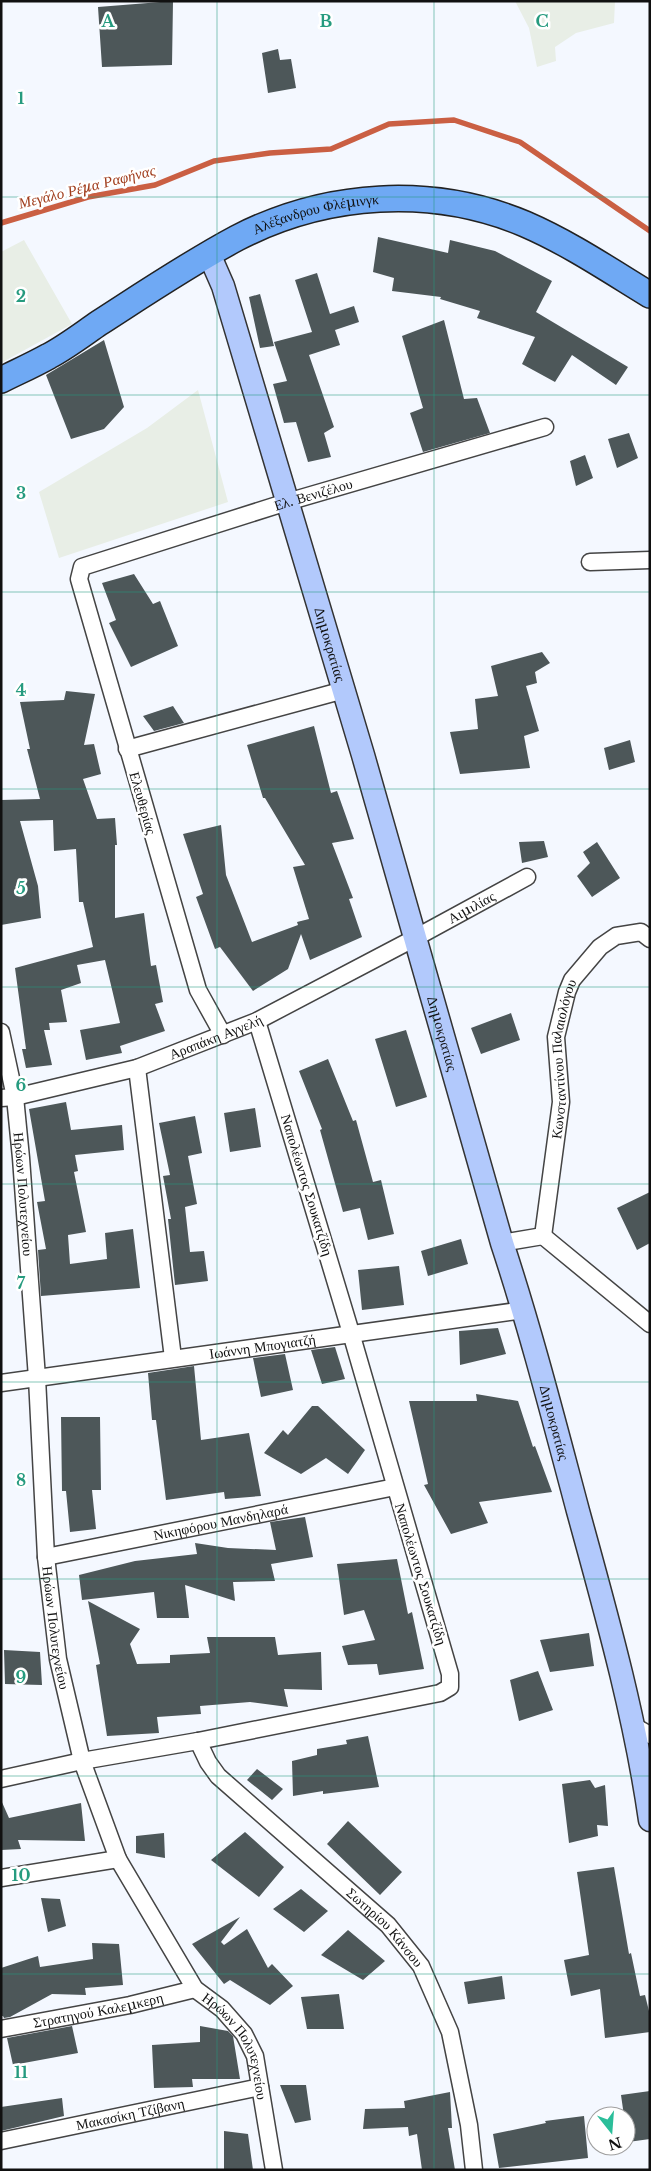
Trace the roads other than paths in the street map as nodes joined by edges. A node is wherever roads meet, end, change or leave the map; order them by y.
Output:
1 (209, 254) junction
2 (650, 295) edge
3 (1, 380) edge
4 (545, 426) dead end
5 (287, 502) junction
6 (650, 560) edge
7 (590, 562) dead end
8 (82, 567) joint
9 (344, 690) junction
10 (127, 749) junction
11 (527, 876) dead end
12 (415, 938) junction
13 (650, 939) edge
14 (257, 1021) junction
15 (1, 1032) edge
16 (223, 1034) junction
17 (137, 1068) junction
18 (8, 1098) edge
19 (543, 1236) junction
20 (502, 1242) junction
21 (524, 1310) junction
22 (650, 1324) edge
23 (351, 1333) junction
24 (173, 1358) junction
25 (37, 1378) junction
26 (1, 1382) edge
27 (395, 1487) junction
28 (46, 1557) junction
29 (642, 1730) edge
30 (198, 1741) junction
31 (82, 1761) junction
32 (1, 1779) edge
33 (650, 1820) edge
34 (118, 1859) junction
35 (1, 1878) edge
36 (195, 1989) junction
37 (1, 2029) edge
38 (260, 2087) junction
39 (1, 2141) edge
40 (274, 2170) edge
41 (474, 2170) edge

1 - 2 main road, Αλέξανδρου Φλέμινγκ
1 - 3 main road, Αλέξανδρου Φλέμινγκ
1 - 5 street, Δημοκρατίας
4 - 5 street, Ελ. Βενιζέλου
5 - 8 street, Ελ. Βενιζέλου
5 - 9 street, Δημοκρατίας
6 - 7 street
8 - 10 street, Ελευθερίας
9 - 10 street
9 - 12 street, Δημοκρατίας
10 - 16 street, Ελευθερίας
11 - 12 street, Αιμιλίας
12 - 14 street, Αραπάκη Αγγελή
12 - 20 street, Δημοκρατίας
13 - 19 street, Κωνσταντίνου Παλαιολόγου
14 - 16 street, Αραπάκη Αγγελή
14 - 23 street, Ναπολέωντος Σουκατζίδη
15 - 18 street, Ηρώων Πολυτεχνείου
16 - 17 street, Αραπάκη Αγγελή
17 - 18 street, Αραπάκη Αγγελή
17 - 24 street
18 - 25 street, Ηρώων Πολυτεχνείου
19 - 20 street
19 - 22 street
20 - 21 street, Δημοκρατίας
21 - 23 street, Ιωάννη Μπογιατζή
21 - 29 street, Δημοκρατίας
23 - 24 street, Ιωάννη Μπογιατζή
23 - 27 street, Ναπολέωντος Σουκατζίδη
24 - 25 street, Ιωάννη Μπογιατζή
25 - 26 street, Ιωάννη Μπογιατζή
25 - 28 street, Ηρώων Πολυτεχνείου
27 - 28 street, Νικηφόρου Μανδηλαρά
27 - 30 street, Ναπολέωντος Σουκατζίδη
28 - 31 street, Ηρώων Πολυτεχνείου
29 - 33 street, Δημοκρατίας
30 - 31 street, Ναπολέωντος Σουκατζίδη
30 - 41 street, Σωτηρίου Κάνσου
31 - 32 street, Ναπολέωντος Σουκατζίδη
31 - 34 street, Ηρώων Πολυτεχνείου
34 - 35 street
34 - 36 street, Ηρώων Πολυτεχνείου
36 - 37 street, Στρατηγού Καλεμκερη
36 - 38 street, Ηρώων Πολυτεχνείου
38 - 39 street, Μακασίκη Τζίβανη
38 - 40 street, Ηρώων Πολυτεχνείου

